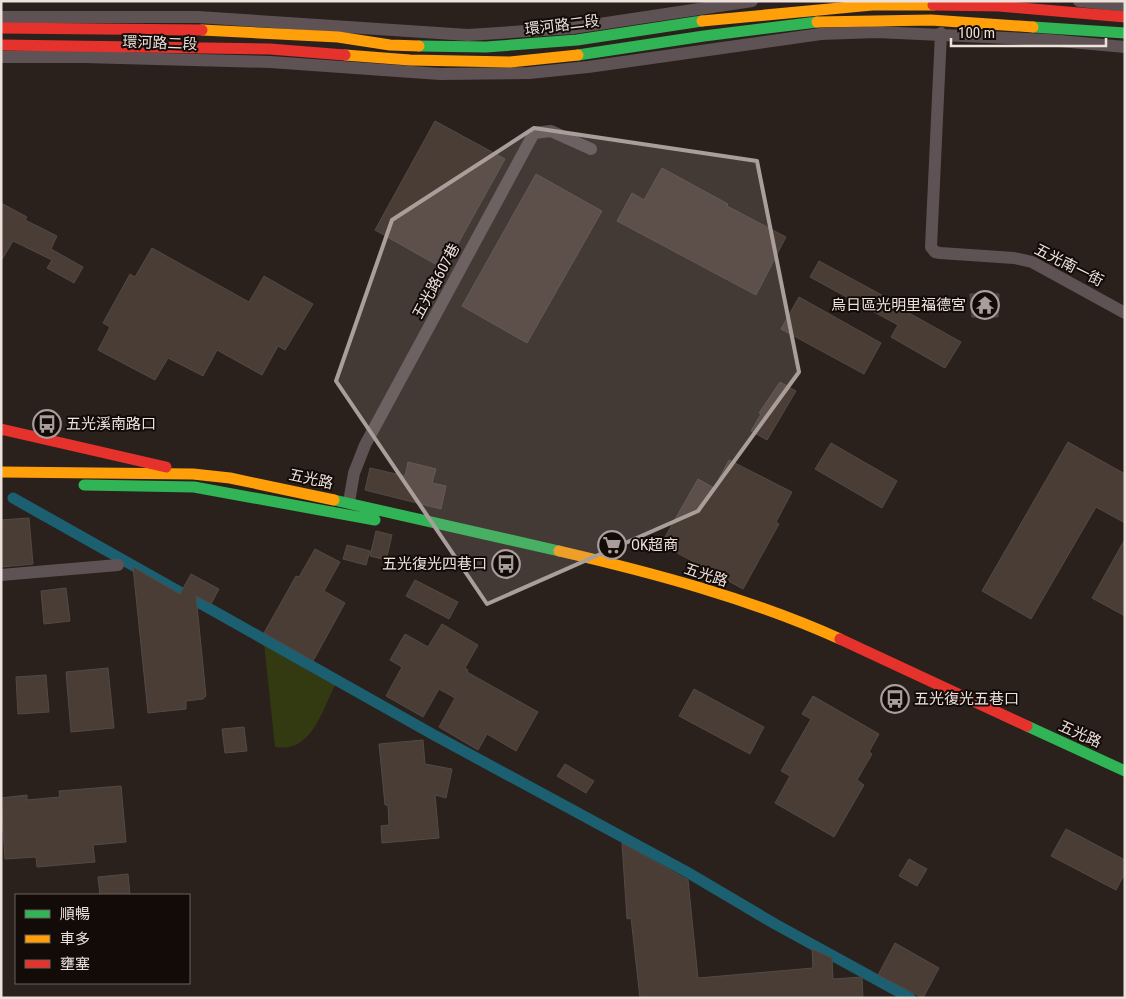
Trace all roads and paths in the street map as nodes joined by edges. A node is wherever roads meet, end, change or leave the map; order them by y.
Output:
1 (752, 1) edge
2 (1079, 1) edge
3 (1125, 6) edge
4 (1, 17) edge
5 (1125, 17) edge
6 (271, 26) junction
7 (1, 28) edge
8 (338, 31) junction
9 (941, 33) junction
10 (1125, 33) edge
11 (1, 45) edge
12 (1125, 47) edge
13 (270, 49) junction
14 (1, 57) edge
15 (336, 60) junction
16 (270, 62) junction
17 (591, 149) dead end
18 (1125, 313) edge
19 (1, 429) edge
20 (1, 472) edge
21 (193, 474) junction
22 (69, 485) dead end
23 (194, 487) junction
24 (349, 502) junction
25 (118, 565) dead end
26 (1, 575) edge
27 (760, 620) dead end
28 (955, 706) dead end
29 (1125, 771) edge
30 (1125, 783) edge

1 - 8 street, 環河路二段
2 - 3 street
4 - 6 street, 環河路二段
5 - 8 street, 環河路二段
6 - 7 street, 環河路二段
6 - 8 street, 環河路二段
6 - 13 street
8 - 15 street
9 - 12 street, 環河路二段
9 - 15 street, 環河路二段
9 - 18 street, 五光南一街
10 - 15 street, 環河路二段
11 - 13 street, 環河路二段
13 - 15 street, 環河路二段
13 - 16 street
14 - 16 street, 環河路二段
15 - 16 street, 環河路二段
17 - 24 street, 五光路607巷
19 - 21 street, 五光路
20 - 21 street, 五光路
21 - 23 street
21 - 24 street, 五光路
22 - 23 street, 五光路
23 - 27 street, 五光路
24 - 29 street, 五光路
25 - 26 street
28 - 30 street, 五光路

